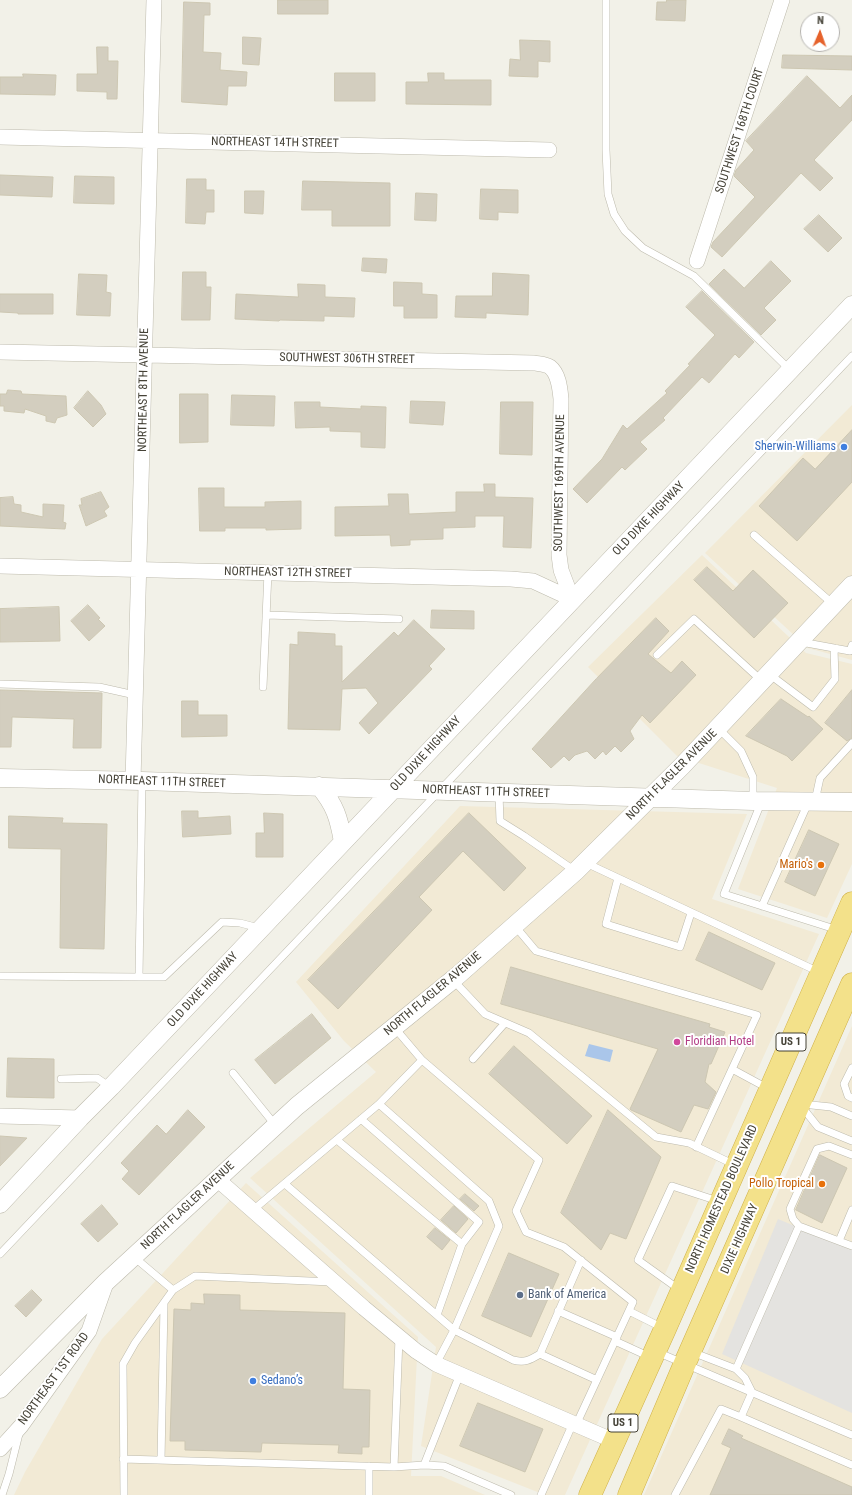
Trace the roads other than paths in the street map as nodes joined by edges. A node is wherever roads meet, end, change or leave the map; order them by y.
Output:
1 (154, 0) edge
2 (606, 0) edge
3 (782, 0) edge
4 (0, 137) edge
5 (151, 141) junction
6 (549, 150) dead end
7 (696, 269) junction
8 (852, 305) edge
9 (0, 352) edge
10 (145, 355) junction
11 (852, 356) edge
12 (550, 367) joint
13 (790, 370) junction
14 (754, 535) dead end
15 (0, 566) edge
16 (140, 569) junction
17 (268, 572) junction
18 (852, 585) edge
19 (572, 599) junction
20 (834, 604) junction
21 (266, 615) junction
22 (399, 619) dead end
23 (799, 642) junction
24 (834, 648) junction
25 (851, 649) edge
26 (657, 655) dead end
27 (766, 677) junction
28 (0, 684) edge
29 (263, 686) dead end
30 (135, 696) junction
31 (718, 728) junction
32 (852, 742) edge
33 (0, 778) edge
34 (138, 781) junction
35 (319, 786) junction
36 (393, 789) junction
37 (440, 791) junction
38 (499, 793) junction
39 (652, 797) junction
40 (757, 801) junction
41 (812, 801) junction
42 (852, 802) edge
43 (343, 842) junction
44 (579, 867) junction
45 (618, 878) junction
46 (852, 903) edge
47 (762, 906) junction
48 (691, 912) junction
49 (514, 925) junction
50 (261, 928) junction
51 (840, 931) junction
52 (821, 973) junction
53 (0, 976) edge
54 (139, 977) junction
55 (452, 980) junction
56 (852, 984) edge
57 (505, 1023) junction
58 (394, 1027) junction
59 (473, 1059) dead end
60 (422, 1060) junction
61 (852, 1068) edge
62 (732, 1070) junction
63 (233, 1073) dead end
64 (61, 1079) dead end
65 (111, 1087) junction
66 (770, 1090) junction
67 (852, 1098) edge
68 (379, 1104) junction
69 (799, 1104) junction
70 (0, 1116) edge
71 (852, 1116) edge
72 (80, 1118) junction
73 (361, 1119) junction
74 (276, 1126) junction
75 (337, 1140) junction
76 (852, 1141) edge
77 (696, 1147) junction
78 (852, 1155) edge
79 (737, 1166) junction
80 (217, 1179) junction
81 (285, 1184) junction
82 (721, 1202) junction
83 (0, 1204) edge
84 (253, 1210) junction
85 (852, 1210) edge
86 (799, 1226) junction
87 (839, 1241) junction
88 (462, 1244) junction
89 (852, 1246) edge
90 (0, 1254) edge
91 (134, 1256) junction
92 (581, 1260) junction
93 (106, 1282) junction
94 (335, 1282) junction
95 (173, 1290) junction
96 (681, 1291) junction
97 (164, 1303) junction
98 (558, 1311) junction
99 (629, 1311) junction
100 (437, 1315) junction
101 (665, 1329) junction
102 (454, 1330) junction
103 (399, 1337) junction
104 (616, 1339) junction
105 (540, 1354) junction
106 (654, 1354) junction
107 (688, 1357) junction
108 (436, 1364) junction
109 (736, 1369) junction
110 (460, 1374) junction
111 (597, 1380) junction
112 (0, 1389) edge
113 (752, 1392) junction
114 (741, 1417) junction
115 (574, 1424) junction
116 (21, 1426) junction
117 (852, 1435) edge
118 (614, 1441) junction
119 (0, 1449) edge
120 (123, 1459) junction
121 (161, 1460) junction
122 (424, 1465) junction
123 (852, 1465) edge
124 (369, 1466) junction
125 (394, 1466) junction
126 (2, 1495) edge
127 (124, 1495) edge
128 (369, 1495) edge
129 (511, 1495) edge
130 (541, 1495) edge
131 (590, 1495) edge
132 (629, 1495) edge
133 (675, 1495) edge

1 - 5 street, NORTHEAST 8TH AVENUE
2 - 7 lane
3 - 7 street, SOUTHWEST 168TH COURT
4 - 5 street, NORTHEAST 14TH STREET
5 - 6 street, NORTHEAST 14TH STREET
5 - 10 street, NORTHEAST 8TH AVENUE
7 - 13 lane
8 - 13 street, OLD DIXIE HIGHWAY
9 - 10 street, SOUTHWEST 306TH STREET
10 - 12 street, SOUTHWEST 306TH STREET
10 - 16 street, NORTHEAST 8TH AVENUE
11 - 37 lane
12 - 19 street, SOUTHWEST 169TH AVENUE
13 - 19 street, OLD DIXIE HIGHWAY
14 - 20 lane
15 - 16 street, NORTHEAST 12TH STREET
16 - 17 street, NORTHEAST 12TH STREET
16 - 30 street, NORTHEAST 8TH AVENUE
17 - 19 street, NORTHEAST 12TH STREET
17 - 21 lane
18 - 20 street, NORTH FLAGLER AVENUE
19 - 36 street, OLD DIXIE HIGHWAY
20 - 23 street, NORTH FLAGLER AVENUE
21 - 22 lane
21 - 29 lane
23 - 24 lane
23 - 27 street, NORTH FLAGLER AVENUE
24 - 25 lane
24 - 27 lane
26 - 27 lane
27 - 31 street, NORTH FLAGLER AVENUE
28 - 30 lane
30 - 34 street, NORTHEAST 8TH AVENUE
31 - 39 street, NORTH FLAGLER AVENUE
31 - 40 lane
32 - 41 lane
33 - 34 street, NORTHEAST 11TH STREET
34 - 35 street, NORTHEAST 11TH STREET
34 - 54 lane
35 - 36 street, NORTHEAST 11TH STREET
35 - 43 street
36 - 37 street, NORTHEAST 11TH STREET
36 - 43 street, OLD DIXIE HIGHWAY
37 - 38 street, NORTHEAST 11TH STREET
37 - 90 lane
38 - 39 street, NORTHEAST 11TH STREET
38 - 44 lane
39 - 40 street, NORTHEAST 11TH STREET
39 - 44 street, NORTH FLAGLER AVENUE
40 - 41 street, NORTHEAST 11TH STREET
40 - 47 lane
41 - 42 street, NORTHEAST 11TH STREET
41 - 47 lane
43 - 50 street, OLD DIXIE HIGHWAY
44 - 45 lane
44 - 49 street, NORTH FLAGLER AVENUE
45 - 48 lane
45 - 48 lane
46 - 51 highway, NORTH HOMESTEAD BOULEVARD / US 1
47 - 51 lane
48 - 52 lane
49 - 55 street, NORTH FLAGLER AVENUE
49 - 62 lane
50 - 54 lane
50 - 65 street, OLD DIXIE HIGHWAY
51 - 52 highway, NORTH HOMESTEAD BOULEVARD / US 1
52 - 66 highway, NORTH HOMESTEAD BOULEVARD / US 1
53 - 54 lane
55 - 57 lane
55 - 58 street, NORTH FLAGLER AVENUE
56 - 69 highway, DIXIE HIGHWAY / US 1
57 - 59 lane
57 - 77 lane
58 - 60 lane
58 - 74 street, NORTH FLAGLER AVENUE
60 - 68 lane
60 - 92 lane
61 - 67 lane
62 - 66 lane
62 - 77 lane
63 - 74 lane
64 - 65 lane
65 - 72 street, OLD DIXIE HIGHWAY
66 - 69 highway
66 - 79 highway, NORTH HOMESTEAD BOULEVARD / US 1
68 - 73 lane
68 - 102 lane
69 - 71 lane
69 - 76 lane
69 - 107 highway, DIXIE HIGHWAY / US 1
70 - 72 street
72 - 83 street, OLD DIXIE HIGHWAY
73 - 75 lane
73 - 88 lane
74 - 80 street, NORTH FLAGLER AVENUE
75 - 81 lane
75 - 88 lane
77 - 79 lane
78 - 86 lane
79 - 82 highway, NORTH HOMESTEAD BOULEVARD / US 1
80 - 84 street
80 - 91 street, NORTH FLAGLER AVENUE
81 - 84 lane
81 - 100 lane
82 - 96 highway, NORTH HOMESTEAD BOULEVARD / US 1
82 - 96 lane
84 - 94 street
85 - 87 lane
86 - 87 lane
86 - 109 lane
87 - 89 lane
88 - 100 lane
91 - 93 street, NORTH FLAGLER AVENUE
91 - 95 lane
92 - 98 lane
92 - 99 lane
93 - 112 street, NORTH FLAGLER AVENUE
93 - 116 street, NORTHEAST 1ST ROAD
94 - 95 lane
94 - 103 street
95 - 97 lane
96 - 101 highway, NORTH HOMESTEAD BOULEVARD / US 1
97 - 120 lane
97 - 121 lane
98 - 104 lane
98 - 105 lane
99 - 101 lane
99 - 104 lane
100 - 102 lane
101 - 106 highway, NORTH HOMESTEAD BOULEVARD / US 1
102 - 105 lane
102 - 108 lane
103 - 108 street
103 - 125 lane
104 - 106 lane
104 - 111 lane
105 - 111 lane
106 - 107 lane
106 - 118 highway, NORTH HOMESTEAD BOULEVARD / US 1
107 - 109 lane
107 - 113 lane
107 - 132 highway, DIXIE HIGHWAY / US 1
108 - 110 street
109 - 113 lane
110 - 115 street
110 - 122 lane
111 - 115 lane
113 - 114 lane
113 - 117 lane
114 - 123 lane
114 - 133 lane
115 - 118 street
115 - 130 lane
116 - 119 street, NORTHEAST 1ST ROAD
116 - 126 lane
118 - 131 highway, NORTH HOMESTEAD BOULEVARD / US 1
120 - 121 lane
120 - 127 lane
121 - 124 lane
122 - 125 lane
122 - 129 lane
124 - 125 lane
124 - 128 lane

